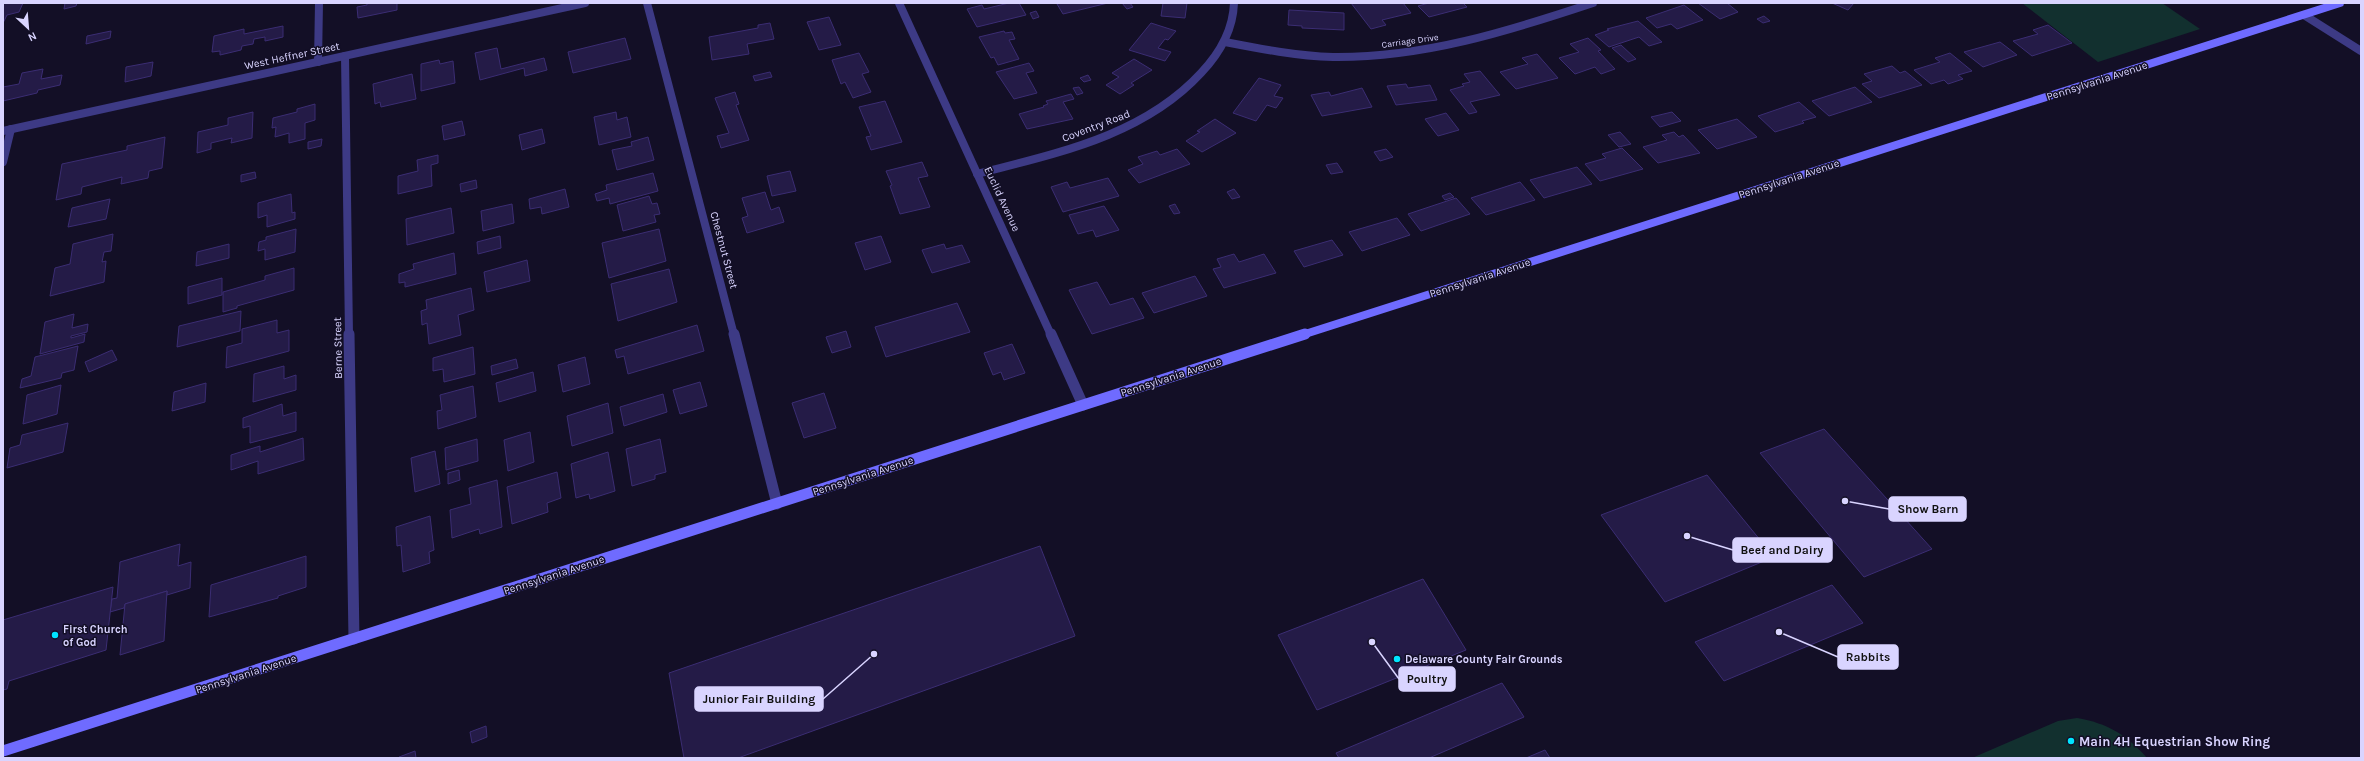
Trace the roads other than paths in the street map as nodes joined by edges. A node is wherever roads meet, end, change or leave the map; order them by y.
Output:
1 (319, 3) edge
2 (585, 3) edge
3 (647, 3) edge
4 (899, 3) edge
5 (1234, 3) edge
6 (1592, 3) edge
7 (2340, 3) edge
8 (2304, 15) junction
9 (1225, 42) junction
10 (2361, 51) edge
11 (345, 56) junction
12 (318, 62) junction
13 (7, 130) edge
14 (3, 162) edge
15 (977, 174) junction
16 (1083, 405) junction
17 (777, 504) junction
18 (354, 639) junction
19 (3, 751) edge

1 - 12 street
2 - 11 street, West Heffner Street
3 - 17 street, Chestnut Street
4 - 15 street, Euclid Avenue
5 - 9 street, Coventry Road
6 - 9 street, Carriage Drive
7 - 8 street, Pennsylvania Avenue
8 - 10 street
8 - 16 street, Pennsylvania Avenue
9 - 15 street, Coventry Road
11 - 12 street, West Heffner Street
11 - 18 street, Berne Street
12 - 13 street, West Heffner Street
13 - 14 street
15 - 16 street, Euclid Avenue
16 - 17 street, Pennsylvania Avenue
17 - 18 street, Pennsylvania Avenue
18 - 19 street, Pennsylvania Avenue

